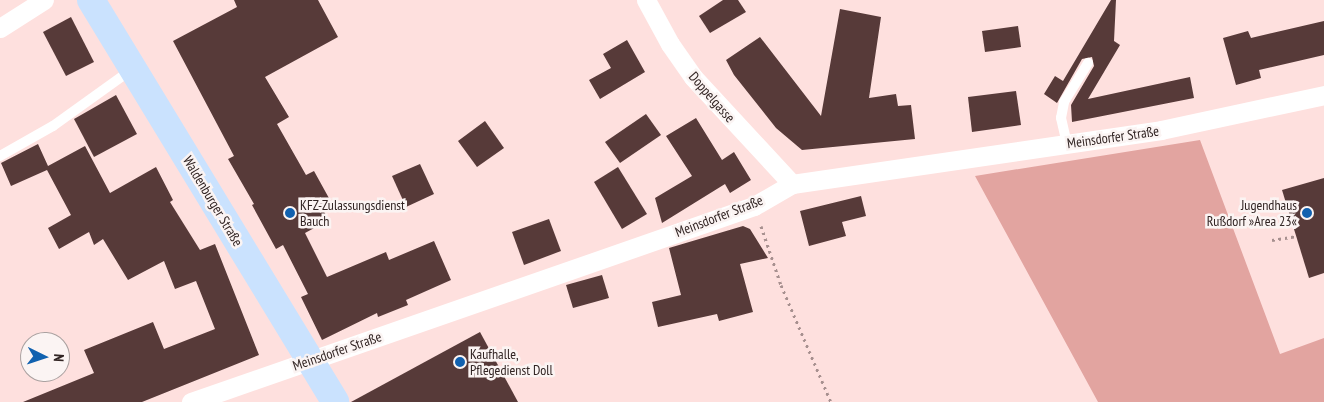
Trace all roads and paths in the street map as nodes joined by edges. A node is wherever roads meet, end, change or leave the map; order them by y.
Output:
1 (44, 0) edge
2 (91, 0) edge
3 (646, 0) edge
4 (0, 28) edge
5 (1088, 63) dead end
6 (132, 70) junction
7 (1324, 94) edge
8 (1067, 144) junction
9 (0, 156) edge
10 (792, 184) junction
11 (754, 206) junction
12 (1296, 236) dead end
13 (1272, 240) dead end
14 (310, 361) junction
15 (191, 402) edge
16 (335, 402) edge
17 (832, 402) edge

1 - 4 street
2 - 6 main road, Waldenburger Straße
3 - 10 street, Doppelgasse
5 - 8 lane
6 - 9 lane
6 - 14 main road, Waldenburger Straße
7 - 8 street, Meinsdorfer Straße
8 - 10 street, Meinsdorfer Straße
10 - 11 street, Meinsdorfer Straße
11 - 14 street, Meinsdorfer Straße
11 - 17 path
12 - 13 path
14 - 15 street, Meinsdorfer Straße
14 - 16 main road, Waldenburger Straße

